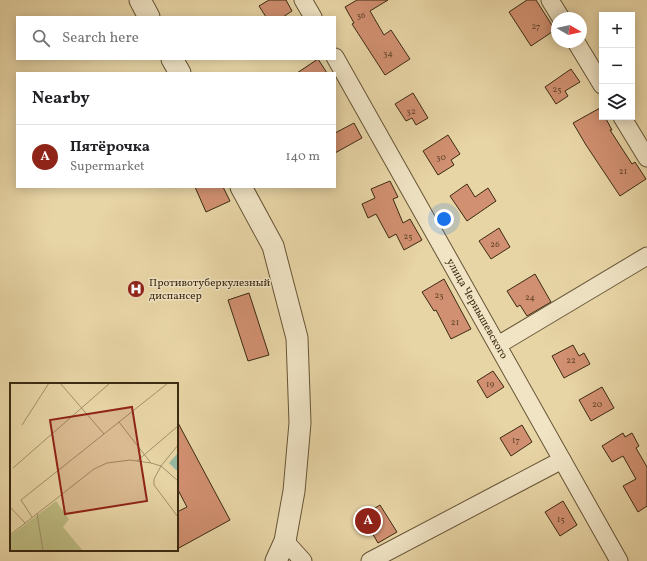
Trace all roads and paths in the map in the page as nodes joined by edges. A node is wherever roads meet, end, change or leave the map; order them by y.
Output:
1 (140, 0) edge
2 (303, 0) edge
3 (550, 0) edge
4 (557, 12) edge
5 (148, 16) edge
6 (311, 16) edge
7 (580, 48) edge
8 (336, 59) edge
9 (173, 60) edge
10 (179, 72) edge
11 (601, 84) edge
12 (624, 120) edge
13 (647, 158) edge
14 (242, 188) edge
15 (647, 256) edge
16 (498, 345) junction
17 (562, 460) junction
18 (284, 541) junction
19 (276, 561) edge
20 (303, 561) edge
21 (370, 561) edge
22 (619, 561) edge

1 - 5 street
2 - 6 street
3 - 4 street
7 - 11 street
8 - 16 street, улица Чернышевского
9 - 10 street
12 - 13 street
14 - 18 street
15 - 16 street
16 - 17 street, улица Чернышевского
17 - 21 street
17 - 22 street, улица Чернышевского
18 - 19 street
18 - 20 street

